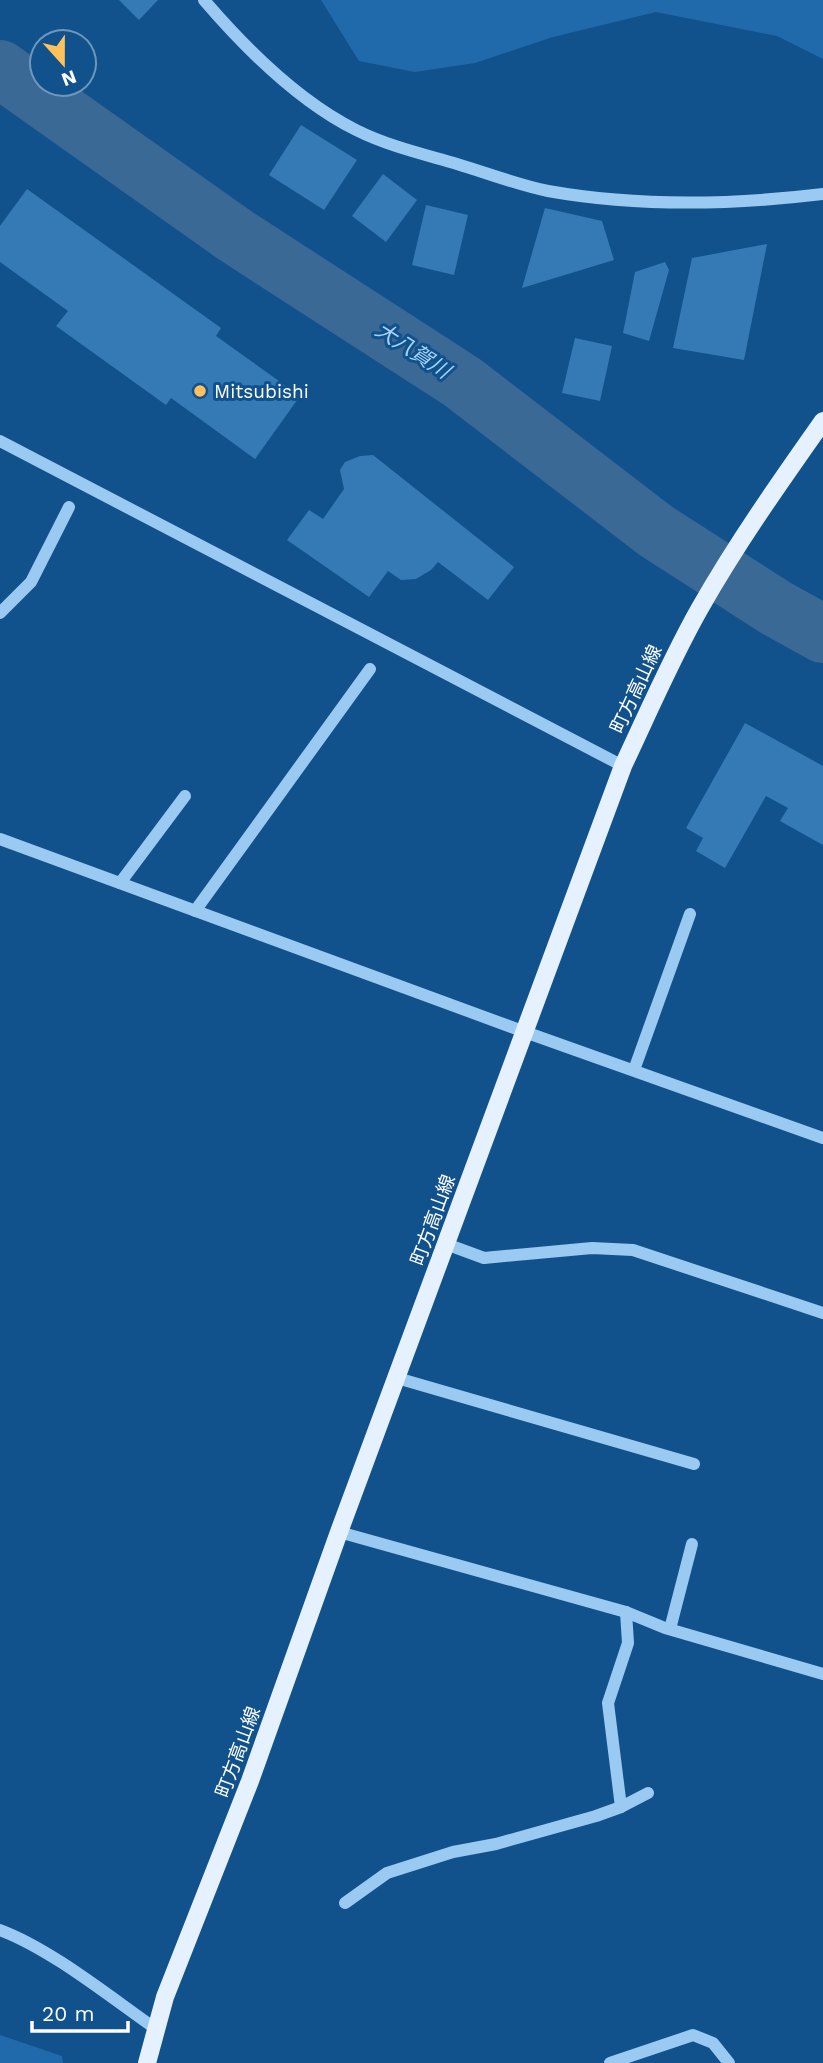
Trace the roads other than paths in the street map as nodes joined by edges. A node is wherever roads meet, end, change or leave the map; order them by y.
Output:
1 (204, 0) edge
2 (823, 194) edge
3 (823, 421) edge
4 (0, 441) edge
5 (69, 507) dead end
6 (0, 613) edge
7 (370, 669) dead end
8 (623, 766) junction
9 (185, 796) dead end
10 (0, 839) edge
11 (120, 883) junction
12 (195, 911) junction
13 (690, 914) dead end
14 (525, 1032) junction
15 (634, 1070) junction
16 (823, 1138) edge
17 (446, 1244) junction
18 (823, 1313) edge
19 (397, 1378) junction
20 (694, 1464) dead end
21 (339, 1532) junction
22 (692, 1544) dead end
23 (626, 1612) junction
24 (670, 1629) junction
25 (823, 1674) edge
26 (648, 1793) dead end
27 (621, 1807) junction
28 (345, 1903) dead end
29 (0, 1930) edge
30 (156, 2029) junction
31 (147, 2063) edge
32 (610, 2063) edge
33 (729, 2063) edge

1 - 2 street
3 - 8 main road, 町方高山線
4 - 8 street
5 - 6 street
7 - 12 street
8 - 14 main road, 町方高山線
9 - 11 street
10 - 11 street
11 - 12 street
12 - 14 street
13 - 15 street
14 - 15 street
14 - 17 main road, 町方高山線
15 - 16 street
17 - 18 street
17 - 19 main road, 町方高山線
19 - 20 street
19 - 21 main road, 町方高山線
21 - 23 street
21 - 30 main road, 町方高山線
22 - 24 street
23 - 24 street
23 - 27 street
24 - 25 street
26 - 27 street
27 - 28 street
29 - 30 street
30 - 31 main road, 町方高山線
32 - 33 street

